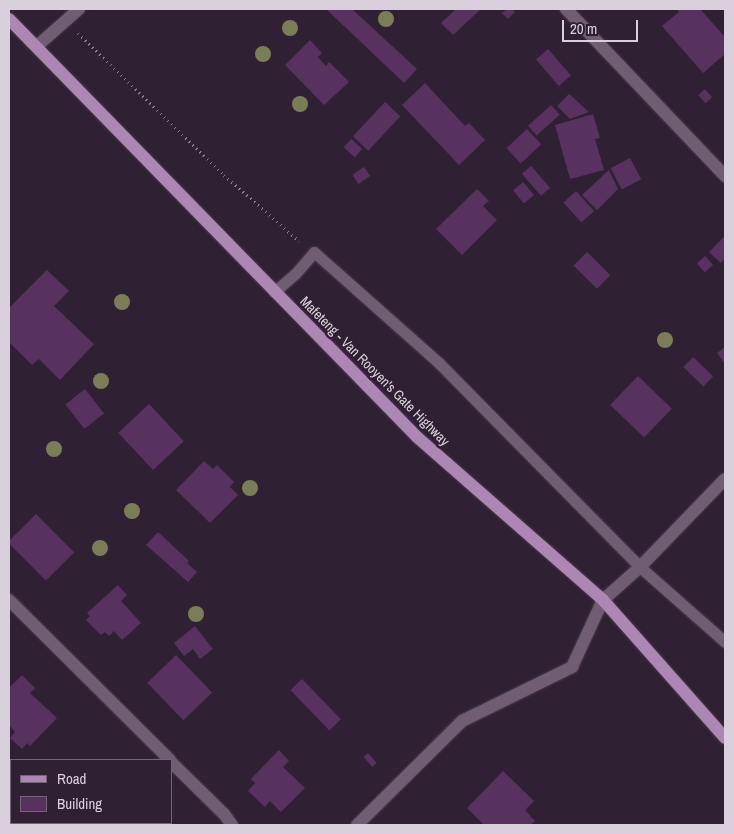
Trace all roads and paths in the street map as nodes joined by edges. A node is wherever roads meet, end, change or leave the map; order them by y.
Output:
1 (79, 9) edge
2 (566, 9) edge
3 (9, 19) edge
4 (65, 20) junction
5 (37, 46) junction
6 (725, 176) edge
7 (314, 252) junction
8 (274, 292) junction
9 (725, 479) edge
10 (640, 568) junction
11 (9, 600) edge
12 (603, 600) junction
13 (725, 642) edge
14 (725, 738) edge
15 (168, 759) edge
16 (172, 763) edge
17 (232, 825) edge
18 (357, 825) edge

1 - 4 street
2 - 6 street
3 - 5 main road, Mafeteng - Van Rooyen's Gate Highway
4 - 5 street
4 - 7 path
5 - 8 main road, Mafeteng - Van Rooyen's Gate Highway
7 - 8 lane
7 - 10 lane
8 - 12 main road, Mafeteng - Van Rooyen's Gate Highway
9 - 10 street
10 - 12 street
10 - 13 lane
11 - 15 street
12 - 14 main road, Mafeteng - Van Rooyen's Gate Highway
12 - 18 street
16 - 17 street

